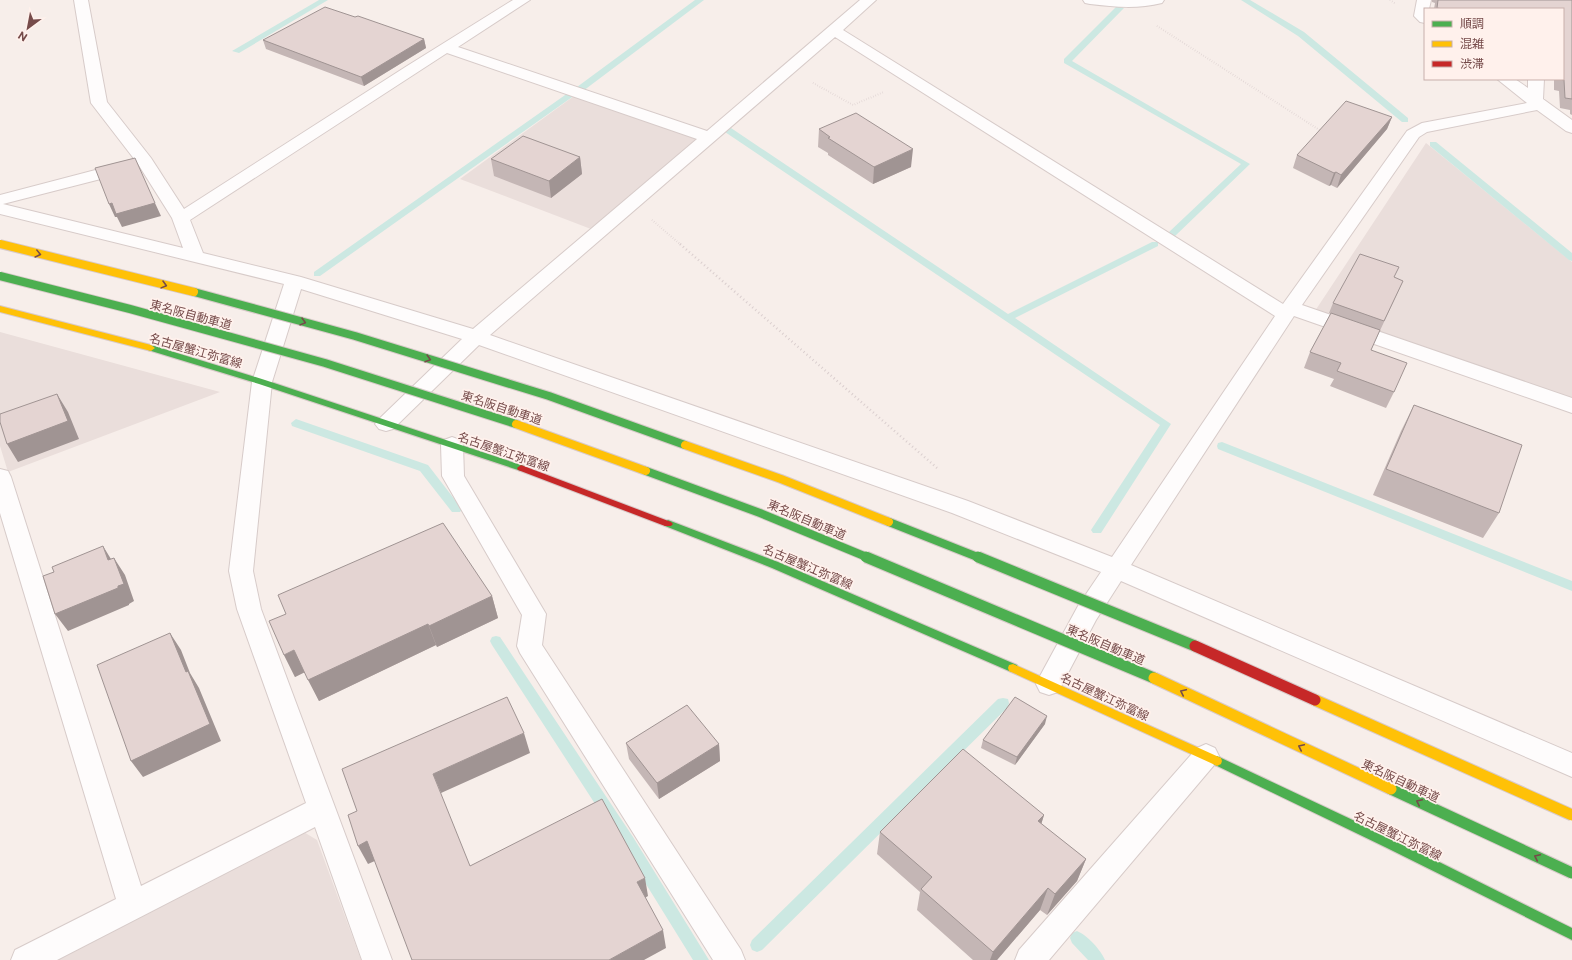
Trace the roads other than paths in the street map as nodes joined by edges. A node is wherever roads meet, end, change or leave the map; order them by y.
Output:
1 (97, 0) edge
2 (523, 0) edge
3 (869, 0) edge
4 (1090, 0) edge
5 (1156, 0) edge
6 (1424, 0) edge
7 (82, 4) edge
8 (1424, 18) edge
9 (834, 30) junction
10 (446, 48) junction
11 (1506, 80) edge
12 (1536, 80) edge
13 (1537, 103) junction
14 (1572, 128) edge
15 (708, 137) junction
16 (146, 162) junction
17 (0, 200) edge
18 (0, 209) edge
19 (181, 218) junction
20 (0, 244) edge
21 (195, 256) junction
22 (0, 276) edge
23 (294, 281) junction
24 (0, 309) edge
25 (1288, 311) junction
26 (476, 337) junction
27 (262, 382) junction
28 (1572, 406) edge
29 (386, 424) junction
30 (452, 445) junction
31 (0, 477) edge
32 (1117, 569) junction
33 (1049, 684) junction
34 (1206, 756) junction
35 (1572, 765) edge
36 (322, 809) junction
37 (1572, 815) edge
38 (1572, 873) edge
39 (132, 906) junction
40 (1572, 934) edge
41 (26, 960) edge
42 (377, 960) edge
43 (730, 960) edge
44 (1030, 960) edge

1 - 7 street
2 - 10 street
3 - 9 street
4 - 5 street
6 - 8 street
7 - 16 street
9 - 15 street
9 - 25 street
10 - 15 street
10 - 19 street
11 - 13 street
12 - 13 street
13 - 14 street
13 - 25 street
15 - 26 street
16 - 17 street
16 - 19 street
18 - 21 street
19 - 21 street
20 -> 37 main road, 東名阪自動車道, bridge
21 - 23 street
38 -> 22 main road, 東名阪自動車道, bridge
23 - 26 street
23 - 27 street
24 - 27 main road, 名古屋蟹江弥富線
25 - 28 street
25 - 32 street
26 - 29 street
26 - 32 street
27 - 29 main road, 名古屋蟹江弥富線
27 - 36 street
29 - 30 main road, 名古屋蟹江弥富線
30 - 33 main road, 名古屋蟹江弥富線
30 - 43 street
31 - 39 street
32 - 33 street
32 - 35 street
33 - 34 main road, 名古屋蟹江弥富線
34 - 40 main road, 名古屋蟹江弥富線
34 - 44 street
36 - 39 street
36 - 42 street
39 - 41 street

